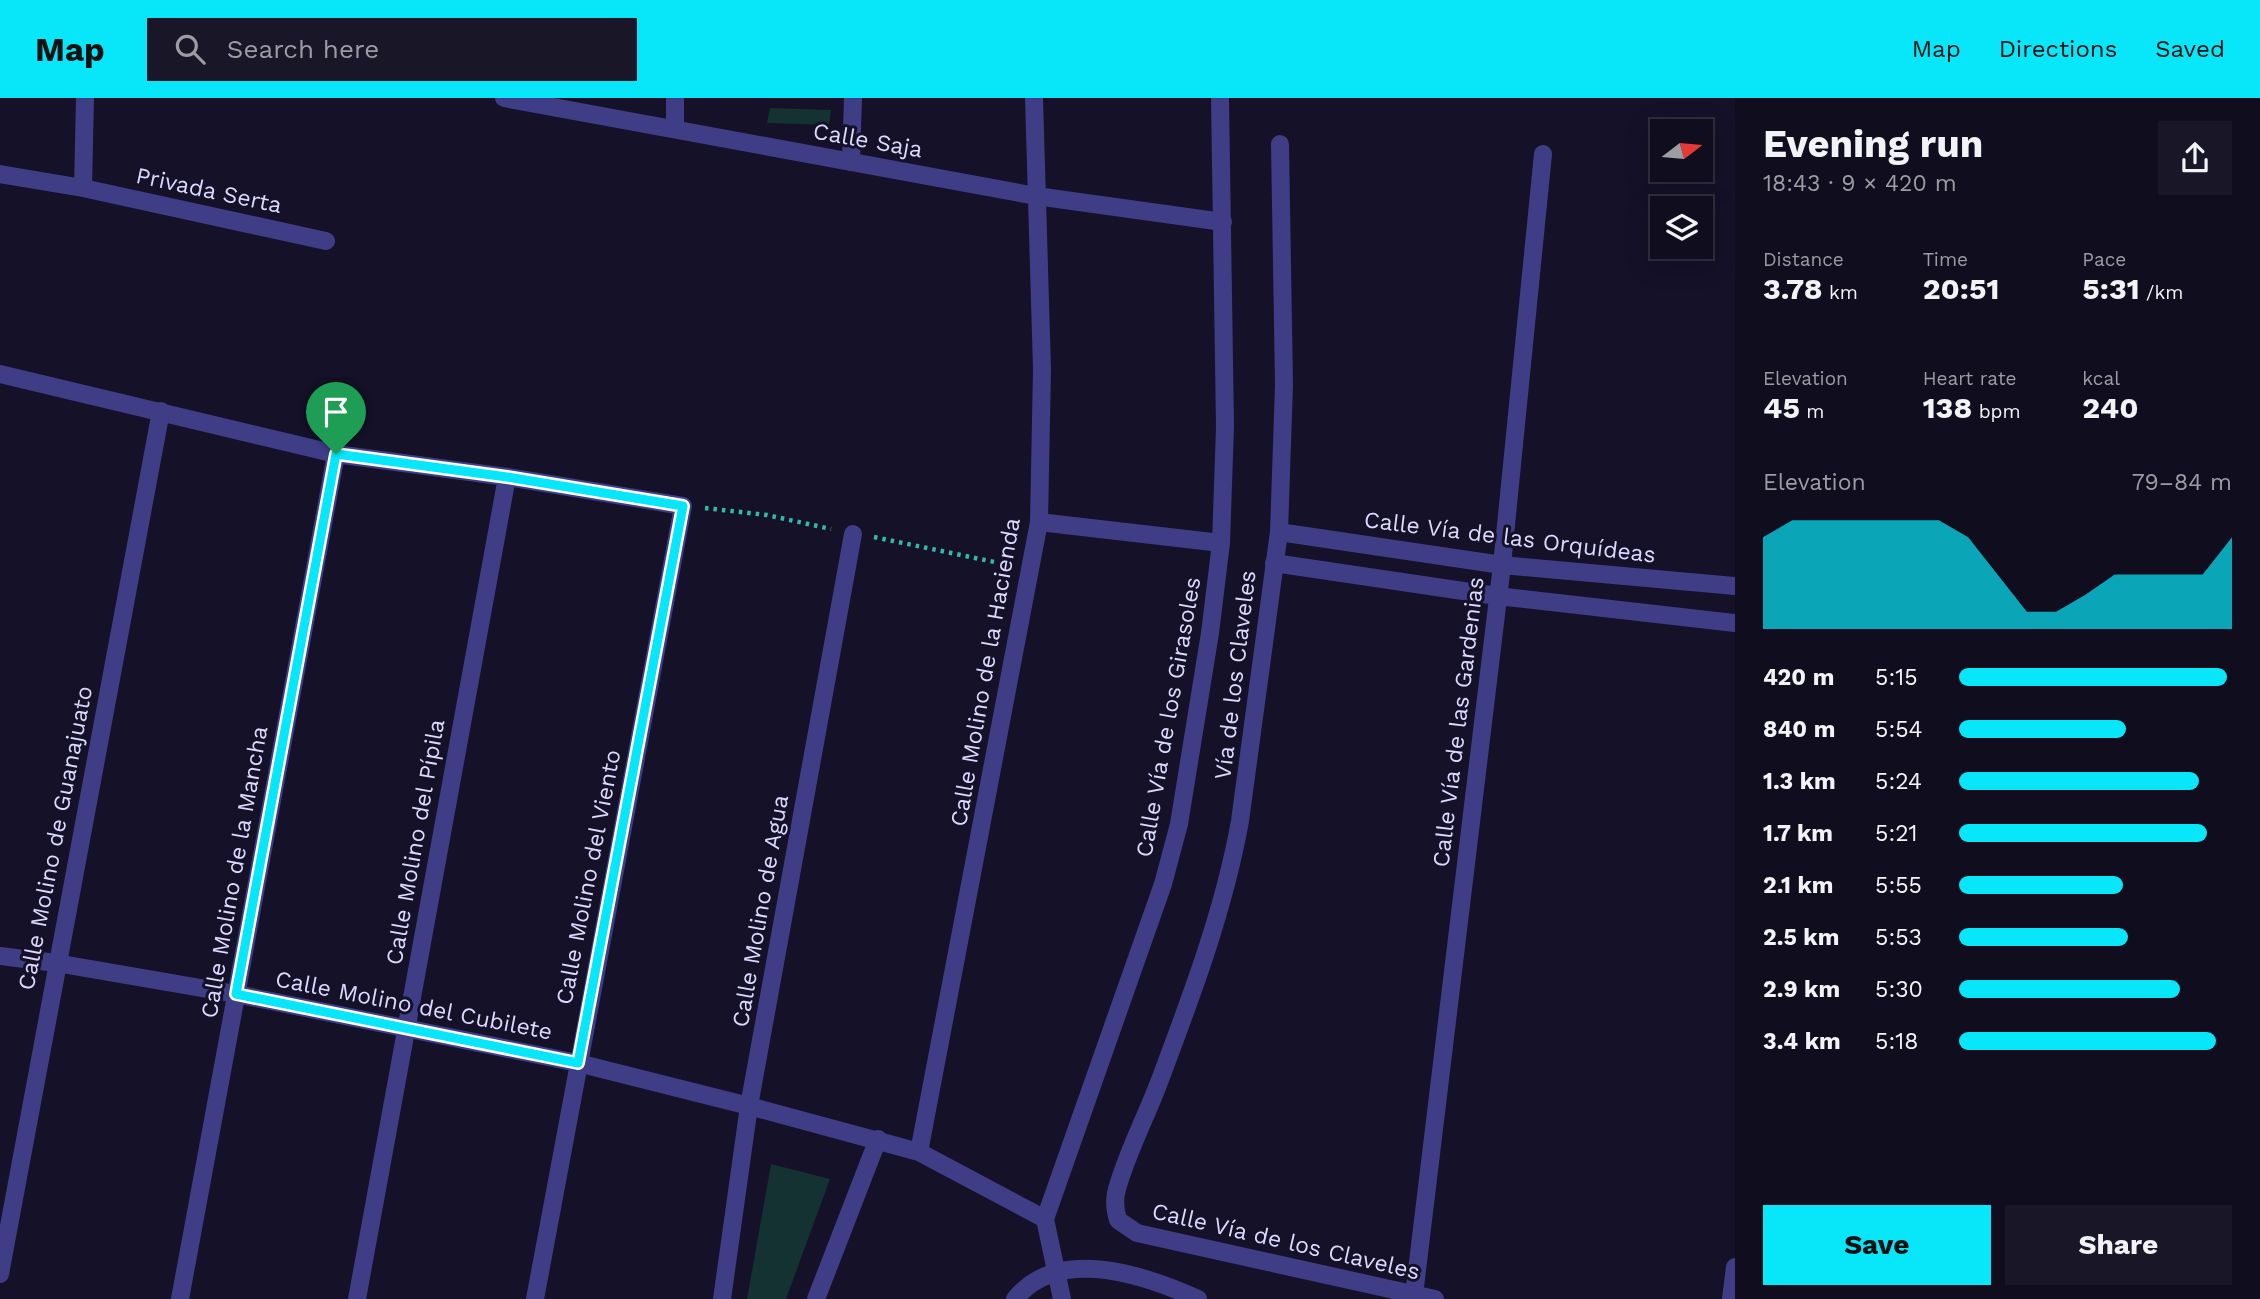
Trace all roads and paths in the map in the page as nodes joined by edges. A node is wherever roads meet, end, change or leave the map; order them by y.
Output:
1 (85, 98) edge
2 (504, 98) edge
3 (675, 98) edge
4 (853, 98) edge
5 (1034, 98) edge
6 (1220, 98) edge
7 (675, 130) junction
8 (1280, 144) dead end
9 (1544, 154) dead end
10 (851, 162) junction
11 (0, 174) edge
12 (83, 188) junction
13 (1036, 196) junction
14 (1223, 222) junction
15 (326, 241) dead end
16 (0, 374) edge
17 (161, 411) junction
18 (336, 454) junction
19 (507, 477) junction
20 (1039, 522) junction
21 (1279, 532) junction
22 (853, 534) dead end
23 (1221, 543) junction
24 (1275, 563) junction
25 (1502, 565) junction
26 (1735, 586) edge
27 (1497, 596) junction
28 (1735, 623) edge
29 (0, 956) edge
30 (56, 963) junction
31 (236, 994) junction
32 (405, 1031) junction
33 (578, 1063) junction
34 (749, 1106) junction
35 (878, 1139) junction
36 (919, 1152) junction
37 (1116, 1191) joint
38 (1045, 1219) junction
39 (1735, 1267) edge
40 (1057, 1270) junction
41 (0, 1274) edge
42 (1414, 1295) junction
43 (180, 1299) edge
44 (357, 1299) edge
45 (535, 1299) edge
46 (722, 1299) edge
47 (816, 1299) edge
48 (1015, 1299) edge
49 (1062, 1299) edge
50 (1198, 1299) edge
51 (1435, 1299) edge
52 (1731, 1299) edge

1 - 12 street
2 - 7 street, Calle Saja
3 - 7 street
4 - 10 street
5 - 13 street, Calle Molino de la Hacienda
6 - 14 street, Calle Vía de los Girasoles
7 - 10 street, Calle Saja
8 - 21 street, Vía de los Claveles
9 - 25 street, Calle Vía de las Gardenias
10 - 13 street, Calle Saja
11 - 12 street, Privada Serta
12 - 15 street, Privada Serta
13 - 14 street, Calle Saja
13 - 20 street, Calle Molino de la Hacienda
14 - 23 street, Calle Vía de los Girasoles
16 - 17 street
17 - 18 street
17 - 30 street, Calle Molino de Guanajuato
18 - 19 street
18 - 31 street, Calle Molino de la Mancha
19 - 32 street, Calle Molino del Pípila
19 - 33 street, Calle Molino del Viento
20 - 23 street
20 - 36 street, Calle Molino de la Hacienda
21 - 24 street, Vía de los Claveles
21 - 25 street, Calle Vía de las Orquídeas
22 - 34 street, Calle Molino de Agua
23 - 38 street, Calle Vía de los Girasoles
24 - 27 street
24 - 37 street, Vía de los Claveles
25 - 26 street, Calle Vía de las Orquídeas
25 - 27 street, Calle Vía de las Gardenias
27 - 28 street
27 - 42 street, Calle Vía de las Gardenias
29 - 30 street, Calle Molino del Cubilete
30 - 31 street, Calle Molino del Cubilete
30 - 41 street, Calle Molino de Guanajuato
31 - 32 street, Calle Molino del Cubilete
31 - 43 street, Calle Molino de la Mancha
32 - 33 street, Calle Molino del Cubilete
32 - 44 street, Calle Molino del Pípila
33 - 34 street, Calle Molino del Cubilete
33 - 45 street, Calle Molino del Viento
34 - 35 street, Calle Molino del Cubilete
34 - 46 street, Calle Molino de Agua
35 - 36 street, Calle Molino del Cubilete
35 - 47 street
36 - 38 street, Calle Molino del Cubilete
37 - 42 street, Calle Vía de los Claveles
38 - 40 street
39 - 52 street
40 - 48 street
40 - 49 street
40 - 50 street
42 - 51 street, Calle Vía de los Claveles

